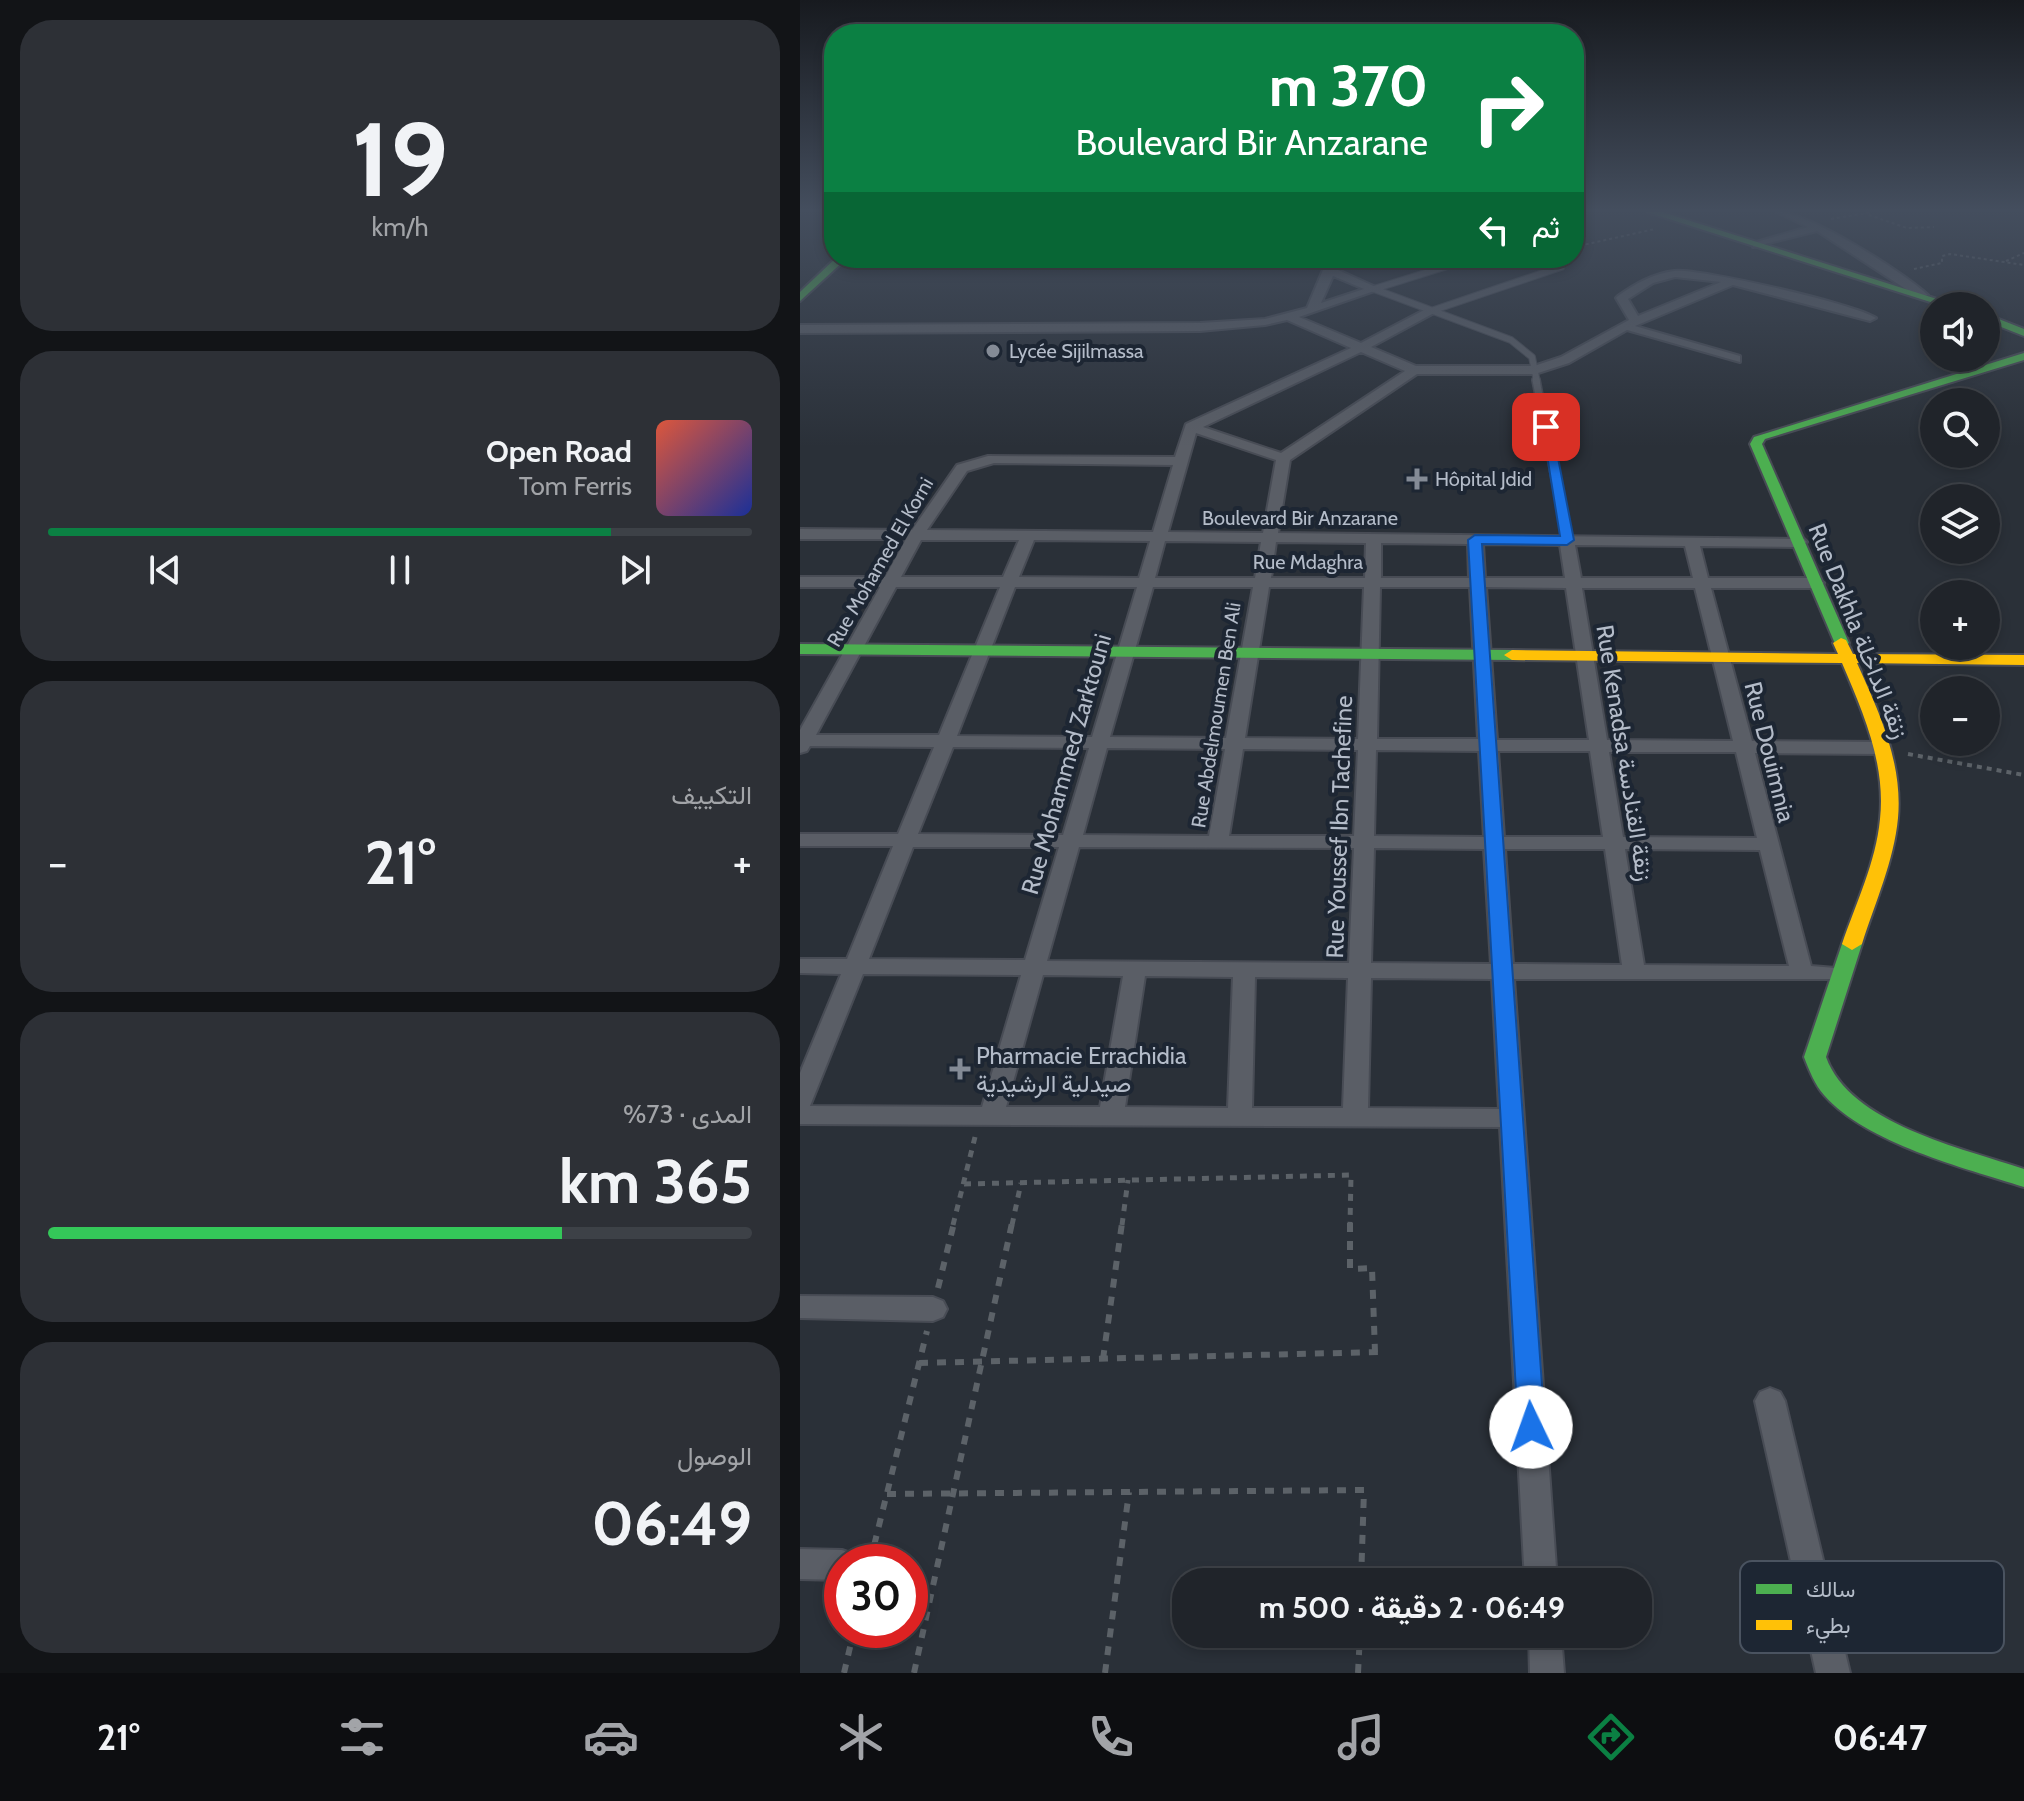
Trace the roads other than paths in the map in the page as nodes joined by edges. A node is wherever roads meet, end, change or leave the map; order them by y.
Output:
1 (1321, 290) edge
2 (1371, 290) edge
3 (1377, 290) edge
4 (1492, 290) edge
5 (1637, 290) edge
6 (1710, 290) edge
7 (1766, 290) edge
8 (1312, 310) junction
9 (1430, 311) junction
10 (1290, 317) junction
11 (1870, 318) dead end
12 (2000, 323) edge
13 (1629, 324) junction
14 (800, 329) edge
15 (2024, 333) edge
16 (1362, 347) junction
17 (2024, 356) edge
18 (1736, 359) dead end
19 (1414, 370) junction
20 (1535, 370) junction
21 (1191, 427) junction
22 (1283, 458) junction
23 (1181, 461) junction
24 (800, 534) edge
25 (916, 535) junction
26 (1028, 536) junction
27 (1159, 537) junction
28 (1268, 538) junction
29 (1374, 539) junction
30 (1475, 540) junction
31 (1567, 540) junction
32 (1691, 541) junction
33 (1799, 542) junction
34 (800, 582) edge
35 (891, 582) junction
36 (1009, 582) junction
37 (1146, 582) junction
38 (1261, 582) junction
39 (1372, 583) junction
40 (1478, 583) junction
41 (1574, 583) junction
42 (1702, 583) junction
43 (1816, 583) junction
44 (800, 649) edge
45 (854, 649) junction
46 (982, 650) junction
47 (1126, 652) junction
48 (1249, 653) junction
49 (1370, 654) junction
50 (1482, 655) junction
51 (1585, 656) junction
52 (1721, 657) junction
53 (1847, 658) junction
54 (2024, 660) edge
55 (946, 741) junction
56 (801, 742) edge
57 (1100, 742) junction
58 (1234, 743) junction
59 (1367, 744) junction
60 (1488, 745) junction
61 (1599, 746) junction
62 (1743, 747) junction
63 (1881, 748) junction
64 (800, 840) edge
65 (905, 841) junction
66 (1070, 841) junction
67 (1218, 842) junction
68 (1364, 843) junction
69 (1494, 843) junction
70 (1615, 844) junction
71 (1768, 844) junction
72 (800, 966) edge
73 (855, 966) junction
74 (1034, 968) junction
75 (1135, 969) junction
76 (1244, 969) junction
77 (1360, 970) junction
78 (1503, 972) junction
79 (1634, 973) junction
80 (1802, 974) junction
81 (1840, 974) junction
82 (800, 1103) edge
83 (800, 1115) edge
84 (986, 1116) junction
85 (1111, 1116) junction
86 (1240, 1117) junction
87 (1355, 1118) junction
88 (1512, 1118) junction
89 (2024, 1178) edge
90 (800, 1307) edge
91 (933, 1309) road end
92 (1770, 1401) dead end
93 (1807, 1561) edge
94 (800, 1564) edge
95 (824, 1565) edge
96 (1540, 1568) edge
97 (1546, 1648) edge
98 (1828, 1653) edge
99 (1547, 1673) edge
100 (1833, 1673) edge

1 - 8 street
2 - 8 street
3 - 9 lane
4 - 9 lane
5 - 13 street
6 - 13 street
7 - 11 street
8 - 10 street
9 - 16 street
9 - 20 lane
10 - 14 street
10 - 16 street
12 - 15 street
13 - 18 street
13 - 20 street
16 - 19 street
16 - 21 street
17 - 33 street, Rue Dakhla زنقة الداخلة
19 - 20 street
19 - 22 street
20 - 31 lane
21 - 22 street
21 - 23 street, Rue Mohammed Zarktouni
22 - 28 street, Rue Abdelmoumen Ben Ali
23 - 25 street, Rue Mohamed El Korni
23 - 27 street, Rue Mohammed Zarktouni
24 - 25 street, Boulevard Bir Anzarane
25 - 26 street, Boulevard Bir Anzarane
25 - 35 street, Rue Mohamed El Korni
26 - 27 street, Boulevard Bir Anzarane
26 - 36 street
27 - 28 street, Boulevard Bir Anzarane
27 - 37 street, Rue Mohammed Zarktouni
28 - 29 street, Boulevard Bir Anzarane
28 - 38 street, Rue Abdelmoumen Ben Ali
29 - 30 street, Boulevard Bir Anzarane
29 - 39 street, Rue Youssef Ibn Tachefine
30 - 31 street, Boulevard Bir Anzarane
30 - 40 street
31 - 32 street, Boulevard Bir Anzarane
31 - 41 street, Rue Kenadsa زنقة القنادسة
32 - 33 street, Boulevard Bir Anzarane
32 - 42 street, Rue Douimnia
33 - 43 street, Rue Dakhla زنقة الداخلة
34 - 35 street, Rue Mdaghra
35 - 36 street, Rue Mdaghra
35 - 45 street, Rue Mohamed El Korni
36 - 37 street, Rue Mdaghra
36 - 46 street
37 - 38 street, Rue Mdaghra
37 - 47 street, Rue Mohammed Zarktouni
38 - 39 street, Rue Mdaghra
38 - 48 street, Rue Abdelmoumen Ben Ali
39 - 40 street, Rue Mdaghra
39 - 49 street, Rue Youssef Ibn Tachefine
40 - 41 street, Rue Mdaghra
40 - 50 street
41 - 42 street, Rue Mdaghra
41 - 51 street, Rue Kenadsa زنقة القنادسة
42 - 43 street, Rue Mdaghra
42 - 52 street, Rue Douimnia
43 - 53 street, Rue Dakhla زنقة الداخلة
44 - 45 street
45 - 46 street
45 - 56 street, Rue Mohamed El Korni
46 - 47 street
46 - 55 street
47 - 48 street
47 - 57 street, Rue Mohammed Zarktouni
48 - 49 street
48 - 58 street, Rue Abdelmoumen Ben Ali
49 - 50 street
49 - 59 street, Rue Youssef Ibn Tachefine
50 - 51 street
50 - 60 street
51 - 52 street
51 - 61 street, Rue Kenadsa زنقة القنادسة
52 - 53 street
52 - 62 street, Rue Douimnia
53 - 54 street
53 - 63 street, Rue Dakhla زنقة الداخلة
55 - 56 street
55 - 57 street
55 - 65 street
57 - 58 street
57 - 66 street, Rue Mohammed Zarktouni
58 - 59 street
58 - 67 street, Rue Abdelmoumen Ben Ali
59 - 60 street
59 - 68 street, Rue Youssef Ibn Tachefine
60 - 61 street
60 - 69 street
61 - 62 street
61 - 70 street, Rue Kenadsa زنقة القنادسة
62 - 63 street
62 - 71 street, Rue Douimnia
63 - 81 street, Rue Dakhla زنقة الداخلة
64 - 65 street
65 - 66 street
65 - 73 street
66 - 67 street
66 - 74 street, Rue Mohammed Zarktouni
67 - 68 street
68 - 69 street
68 - 77 street, Rue Youssef Ibn Tachefine
69 - 70 street
69 - 78 street
70 - 71 street
70 - 79 street, Rue Kenadsa زنقة القنادسة
71 - 80 street, Rue Douimnia
72 - 73 street
73 - 74 street
73 - 82 street
74 - 75 street
74 - 84 street, Rue Mohammed Zarktouni
75 - 76 street
75 - 85 street
76 - 77 street
76 - 86 street
77 - 78 street
77 - 87 street, Rue Youssef Ibn Tachefine
78 - 79 street
78 - 88 street
79 - 80 street
80 - 81 street
81 - 89 street, Rue Dakhla زنقة الداخلة
83 - 84 street
84 - 85 street
85 - 86 street
86 - 87 street
87 - 88 street
88 - 96 street
90 - 91 street
92 - 93 street
94 - 95 street
97 - 99 street
98 - 100 street

